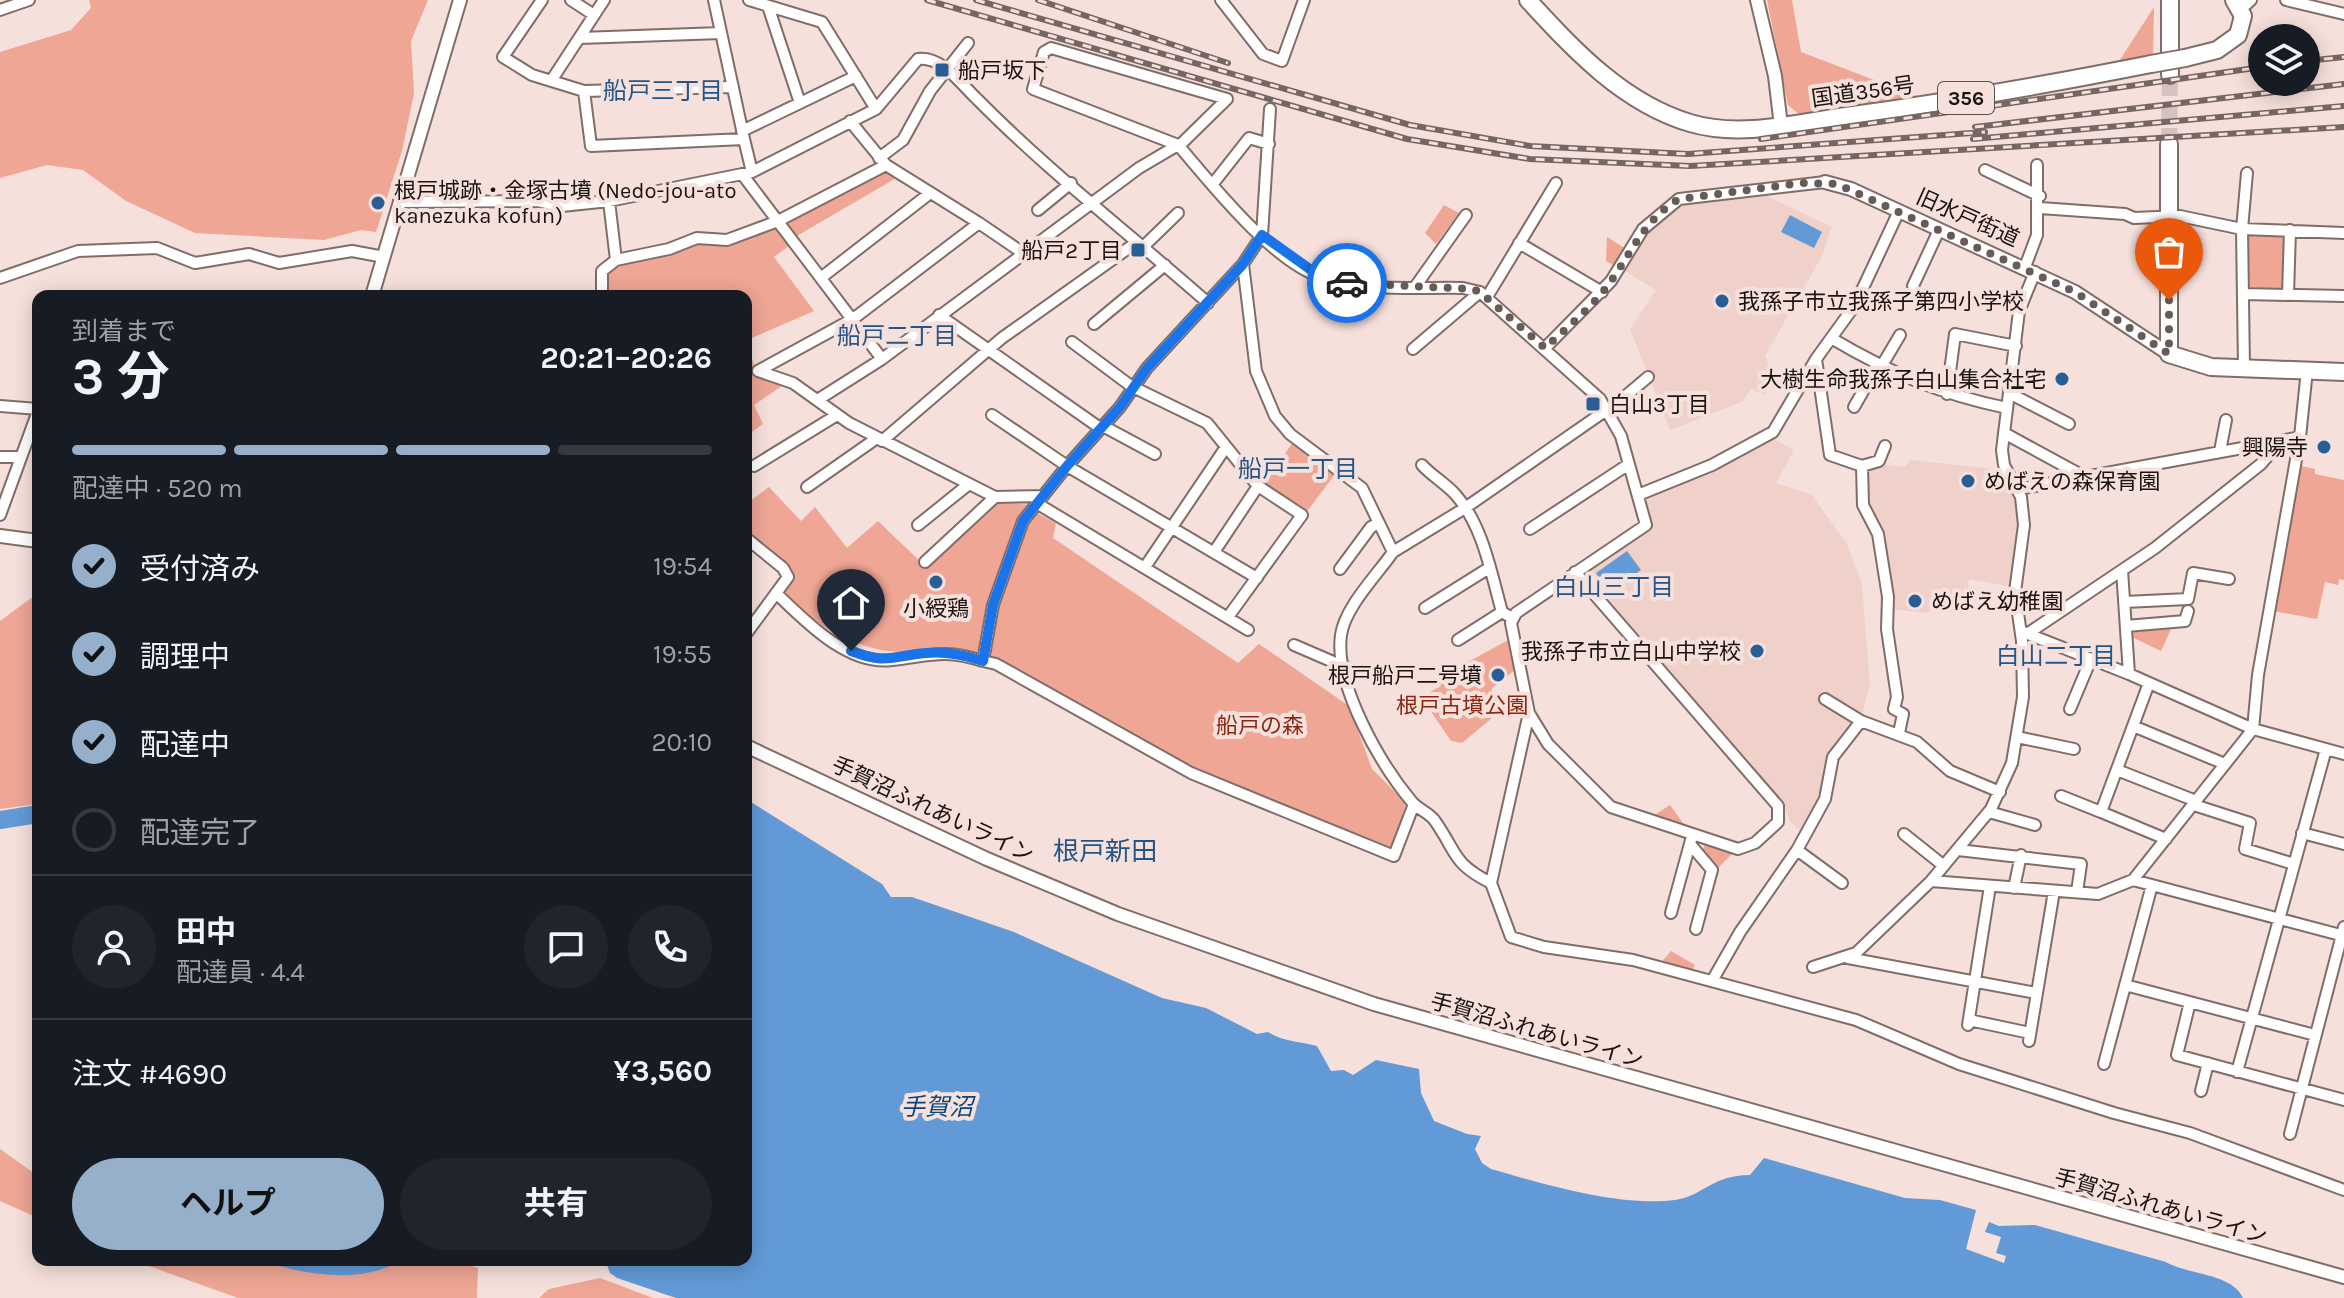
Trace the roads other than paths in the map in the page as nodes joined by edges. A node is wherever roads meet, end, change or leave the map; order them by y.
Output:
1 (460, 0) edge
2 (542, 0) edge
3 (571, 0) edge
4 (604, 0) edge
5 (714, 0) edge
6 (749, 0) edge
7 (1221, 0) edge
8 (1304, 0) edge
9 (1528, 0) edge
10 (1757, 0) edge
11 (2170, 0) edge
12 (2286, 0) edge
13 (24, 1) edge
14 (2242, 3) edge
15 (768, 6) junction
16 (0, 10) edge
17 (2344, 14) edge
18 (594, 15) junction
19 (721, 33) junction
20 (580, 38) junction
21 (968, 43) dead end
22 (947, 69) junction
23 (2170, 75) tunnel mouth
24 (856, 76) junction
25 (551, 81) junction
26 (733, 87) junction
27 (584, 91) junction
28 (800, 103) junction
29 (876, 109) junction
30 (1270, 109) dead end
31 (850, 121) junction
32 (1781, 126) junction
33 (743, 135) junction
34 (1269, 144) junction
35 (2169, 144) tunnel mouth
36 (1179, 145) junction
37 (882, 161) junction
38 (2037, 165) dead end
39 (1985, 170) dead end
40 (747, 173) junction
41 (2247, 173) dead end
42 (1825, 182) joint
43 (1071, 183) junction
44 (1556, 183) dead end
45 (1212, 185) junction
46 (929, 194) junction
47 (609, 201) junction
48 (399, 202) junction
49 (2040, 202) junction
50 (1093, 204) junction
51 (1038, 210) dead end
52 (1899, 211) junction
53 (1178, 213) dead end
54 (1466, 215) dead end
55 (2169, 218) junction
56 (778, 221) junction
57 (979, 223) junction
58 (2242, 229) junction
59 (1939, 230) junction
60 (2290, 230) junction
61 (2344, 233) edge
62 (1262, 235) junction
63 (1519, 243) junction
64 (1140, 244) junction
65 (1023, 253) junction
66 (384, 257) junction
67 (616, 260) junction
68 (1243, 264) junction
69 (1165, 265) junction
70 (2030, 269) junction
71 (822, 277) junction
72 (0, 278) edge
73 (1913, 286) dead end
74 (1415, 287) junction
75 (374, 290) edge
76 (602, 290) edge
77 (1602, 292) junction
78 (2243, 294) junction
79 (1483, 295) junction
80 (2288, 295) junction
81 (2344, 296) edge
82 (1208, 303) junction
83 (939, 315) junction
84 (853, 319) junction
85 (1094, 324) dead end
86 (1900, 335) dead end
87 (1831, 338) junction
88 (1072, 342) dead end
89 (2016, 346) junction
90 (1545, 348) junction
91 (1413, 349) dead end
92 (988, 350) junction
93 (2169, 354) junction
94 (882, 359) junction
95 (1816, 359) junction
96 (1879, 366) junction
97 (2244, 368) junction
98 (2307, 370) junction
99 (2344, 372) edge
100 (1648, 377) dead end
101 (1135, 389) junction
102 (2009, 393) junction
103 (1947, 394) junction
104 (819, 399) junction
105 (0, 406) edge
106 (1854, 407) dead end
107 (2007, 408) junction
108 (32, 409) edge
109 (1609, 410) junction
110 (837, 415) junction
111 (992, 415) dead end
112 (2226, 420) dead end
113 (2069, 424) dead end
114 (32, 427) edge
115 (1101, 427) junction
116 (2004, 433) junction
117 (2300, 437) junction
118 (880, 439) junction
119 (2275, 442) junction
120 (1885, 446) dead end
121 (1226, 447) junction
122 (2220, 451) junction
123 (1155, 454) dead end
124 (0, 457) edge
125 (21, 457) junction
126 (1629, 464) junction
127 (1422, 465) dead end
128 (754, 466) dead end
129 (1067, 466) junction
130 (1862, 466) junction
131 (2083, 476) junction
132 (969, 484) junction
133 (1258, 486) junction
134 (807, 487) dead end
135 (2019, 489) junction
136 (1638, 495) junction
137 (995, 497) junction
138 (1040, 500) junction
139 (1465, 508) junction
140 (0, 515) edge
141 (1379, 523) junction
142 (918, 525) dead end
143 (1172, 527) junction
144 (1530, 529) dead end
145 (0, 536) edge
146 (32, 540) edge
147 (752, 544) edge
148 (1214, 552) junction
149 (1393, 552) junction
150 (925, 562) dead end
151 (1145, 567) junction
152 (1489, 568) junction
153 (1340, 569) dead end
154 (2122, 570) junction
155 (1575, 572) junction
156 (1257, 578) junction
157 (2229, 579) dead end
158 (777, 594) junction
159 (2125, 602) junction
160 (1425, 608) dead end
161 (2188, 611) dead end
162 (1507, 615) junction
163 (1228, 617) junction
164 (752, 626) edge
165 (2126, 626) junction
166 (1248, 630) dead end
167 (2024, 633) junction
168 (1458, 640) dead end
169 (1294, 645) dead end
170 (2091, 659) junction
171 (983, 661) junction
172 (1345, 667) junction
173 (2129, 674) junction
174 (2149, 683) junction
175 (1825, 699) dead end
176 (2070, 709) dead end
177 (1529, 713) junction
178 (1861, 721) junction
179 (2133, 726) junction
180 (2253, 729) junction
181 (1899, 733) junction
182 (2017, 737) junction
183 (752, 749) edge
184 (2074, 749) dead end
185 (2326, 749) junction
186 (2344, 754) edge
187 (2225, 764) junction
188 (2117, 770) junction
189 (2000, 792) junction
190 (2061, 796) dead end
191 (2195, 803) junction
192 (1414, 804) junction
193 (1989, 812) junction
194 (2101, 812) junction
195 (2035, 825) dead end
196 (2302, 833) junction
197 (1904, 834) dead end
198 (1691, 839) junction
199 (2166, 839) junction
200 (2344, 844) edge
201 (1797, 850) junction
202 (1958, 850) junction
203 (2021, 855) junction
204 (2294, 864) junction
205 (1944, 866) junction
206 (2133, 880) junction
207 (1931, 881) junction
208 (1491, 883) junction
209 (1842, 883) dead end
210 (2152, 885) junction
211 (1990, 886) junction
212 (2014, 888) junction
213 (2054, 891) junction
214 (2077, 892) junction
215 (1671, 913) dead end
216 (2279, 919) junction
217 (1696, 929) dead end
218 (2343, 933) edge
219 (1848, 958) junction
220 (1813, 967) dead end
221 (1712, 981) junction
222 (1974, 982) junction
223 (2125, 985) junction
224 (2036, 993) junction
225 (2190, 1002) junction
226 (2252, 1018) junction
227 (2315, 1035) junction
228 (2208, 1063) junction
229 (2104, 1064) dead end
230 (2237, 1072) junction
231 (2300, 1089) junction
232 (2201, 1091) dead end
233 (2344, 1100) edge
234 (2290, 1134) dead end
235 (2344, 1190) edge
236 (2344, 1277) edge

1 - 48 street
2 - 25 street
3 - 18 street
4 - 18 street
5 - 19 street
6 - 15 street
7 - 8 street
9 - 32 highway, 国道356号 / 356
10 - 32 street
11 - 23 highway
12 - 17 street
13 - 16 street
14 - 32 highway, 国道356号 / 356, bridge
15 - 24 street
15 - 28 street
18 - 20 street
19 - 20 street
19 - 26 street
20 - 25 street
21 - 22 street
22 - 29 street
22 - 37 street
22 - 43 street
24 - 28 street
24 - 29 street
25 - 27 street
26 - 27 street
26 - 33 street
27 - 33 street
28 - 33 street
29 - 31 street
30 - 34 street
31 - 37 street
31 - 40 street
33 - 40 street
34 - 45 street
34 - 62 street
35 - 55 highway
36 - 36 street
36 - 45 street
36 - 50 street
37 - 46 street
37 - 56 street
38 - 49 street
39 - 49 street
40 - 47 street
40 - 56 street
41 - 58 street
42 - 52 street, 旧水戸街道
42 - 77 street
43 - 50 street
43 - 51 street
44 - 63 street
45 - 62 street
46 - 57 street
46 - 71 street
47 - 48 street
47 - 67 street
48 - 66 street
49 - 55 street
49 - 70 street
50 - 64 street
50 - 65 street
52 - 59 street, 旧水戸街道
52 - 87 street
53 - 64 street
54 - 74 street
55 - 58 street
55 - 93 highway
56 - 67 street
56 - 71 street
57 - 65 street
57 - 84 street
58 - 60 street
58 - 78 street
59 - 70 street, 旧水戸街道
59 - 73 street
60 - 61 street
60 - 80 street
62 - 68 street
62 - 74 street
63 - 77 street
63 - 79 street
64 - 69 street
64 - 92 street
65 - 83 street
66 - 72 street
66 - 75 street
67 - 76 street
68 - 82 street
68 - 141 street
69 - 82 street
69 - 85 street
70 - 89 street
70 - 93 street, 旧水戸街道
71 - 84 street
74 - 79 street
77 - 90 street
78 - 80 street
78 - 97 street
79 - 90 street
79 - 91 street
80 - 81 street
82 - 101 street
83 - 92 street
83 - 94 street
84 - 94 street
84 - 104 street
86 - 96 street
87 - 95 street
87 - 96 street
88 - 101 street
89 - 102 street
89 - 103 street
90 - 109 street
92 - 115 street
92 - 118 street
93 - 97 highway
94 - 104 street
95 - 130 street
95 - 136 street
96 - 103 street
96 - 106 street
97 - 98 highway
98 - 99 highway
98 - 117 street
100 - 109 street
101 - 115 street
101 - 121 street
102 - 107 street
102 - 113 street
103 - 107 street
104 - 110 street
105 - 108 street
107 - 116 street
109 - 126 street
109 - 139 street
110 - 118 street
110 - 128 street
111 - 129 street
112 - 122 street
114 - 125 street
115 - 123 street
115 - 129 street
116 - 131 street
116 - 135 street
117 - 119 street
117 - 180 street
118 - 132 street
118 - 134 street
119 - 122 street
119 - 154 street
120 - 130 street
121 - 133 street
121 - 143 street
122 - 131 street
124 - 125 street
125 - 140 street
126 - 136 street
126 - 144 street
127 - 139 street
129 - 138 street
129 - 143 street
130 - 181 street
131 - 135 street
132 - 137 street
132 - 142 street
133 - 148 street
133 - 156 street
135 - 167 street
136 - 155 street
137 - 138 street
137 - 150 street
138 - 151 street
138 - 171 street
139 - 149 street
139 - 152 street
141 - 149 street
141 - 153 street
143 - 148 street
143 - 151 street
145 - 146 street
147 - 158 street
148 - 156 street
149 - 172 street
151 - 163 street
152 - 160 street
152 - 162 street
154 - 159 street
154 - 167 street
155 - 162 street
155 - 198 street
156 - 163 street
157 - 159 street
158 - 164 street
158 - 171 street
159 - 165 street
161 - 165 street
162 - 168 street
162 - 177 street
163 - 166 street
165 - 173 street
167 - 170 street
167 - 182 street
169 - 172 street
170 - 173 street
170 - 176 street
171 - 192 street
172 - 192 street
173 - 174 street
174 - 179 street
174 - 180 street
175 - 178 street
177 - 198 street
177 - 208 street
178 - 181 street
178 - 201 street
179 - 187 street
179 - 188 street
180 - 185 street
180 - 187 street
181 - 189 street
182 - 184 street
182 - 189 street
183 - 236 street, 手賀沼ふれあいライン
185 - 186 street
185 - 196 street
187 - 191 street
188 - 191 street
188 - 194 street
189 - 193 street
190 - 194 street
191 - 199 street
191 - 204 street
192 - 208 street
193 - 195 street
193 - 202 street
194 - 199 street
196 - 200 street
196 - 204 street
197 - 205 street
198 - 215 street
198 - 217 street
199 - 206 street
201 - 209 street
201 - 221 street
202 - 203 street
202 - 205 street
203 - 212 street
203 - 214 street
204 - 216 street
205 - 207 street
206 - 210 street
206 - 214 street
207 - 211 street
207 - 219 street
208 - 221 street
210 - 216 street
210 - 223 street
211 - 212 street
211 - 222 street
212 - 213 street
213 - 214 street
213 - 224 street
216 - 218 street
216 - 226 street
218 - 227 street
219 - 220 street
219 - 222 street
221 - 235 street
222 - 224 street
222 - 224 street
223 - 225 street
223 - 229 street
225 - 226 street
225 - 228 street
226 - 227 street
226 - 230 street
227 - 231 street
228 - 230 street
228 - 232 street
230 - 231 street
231 - 233 street
231 - 234 street

